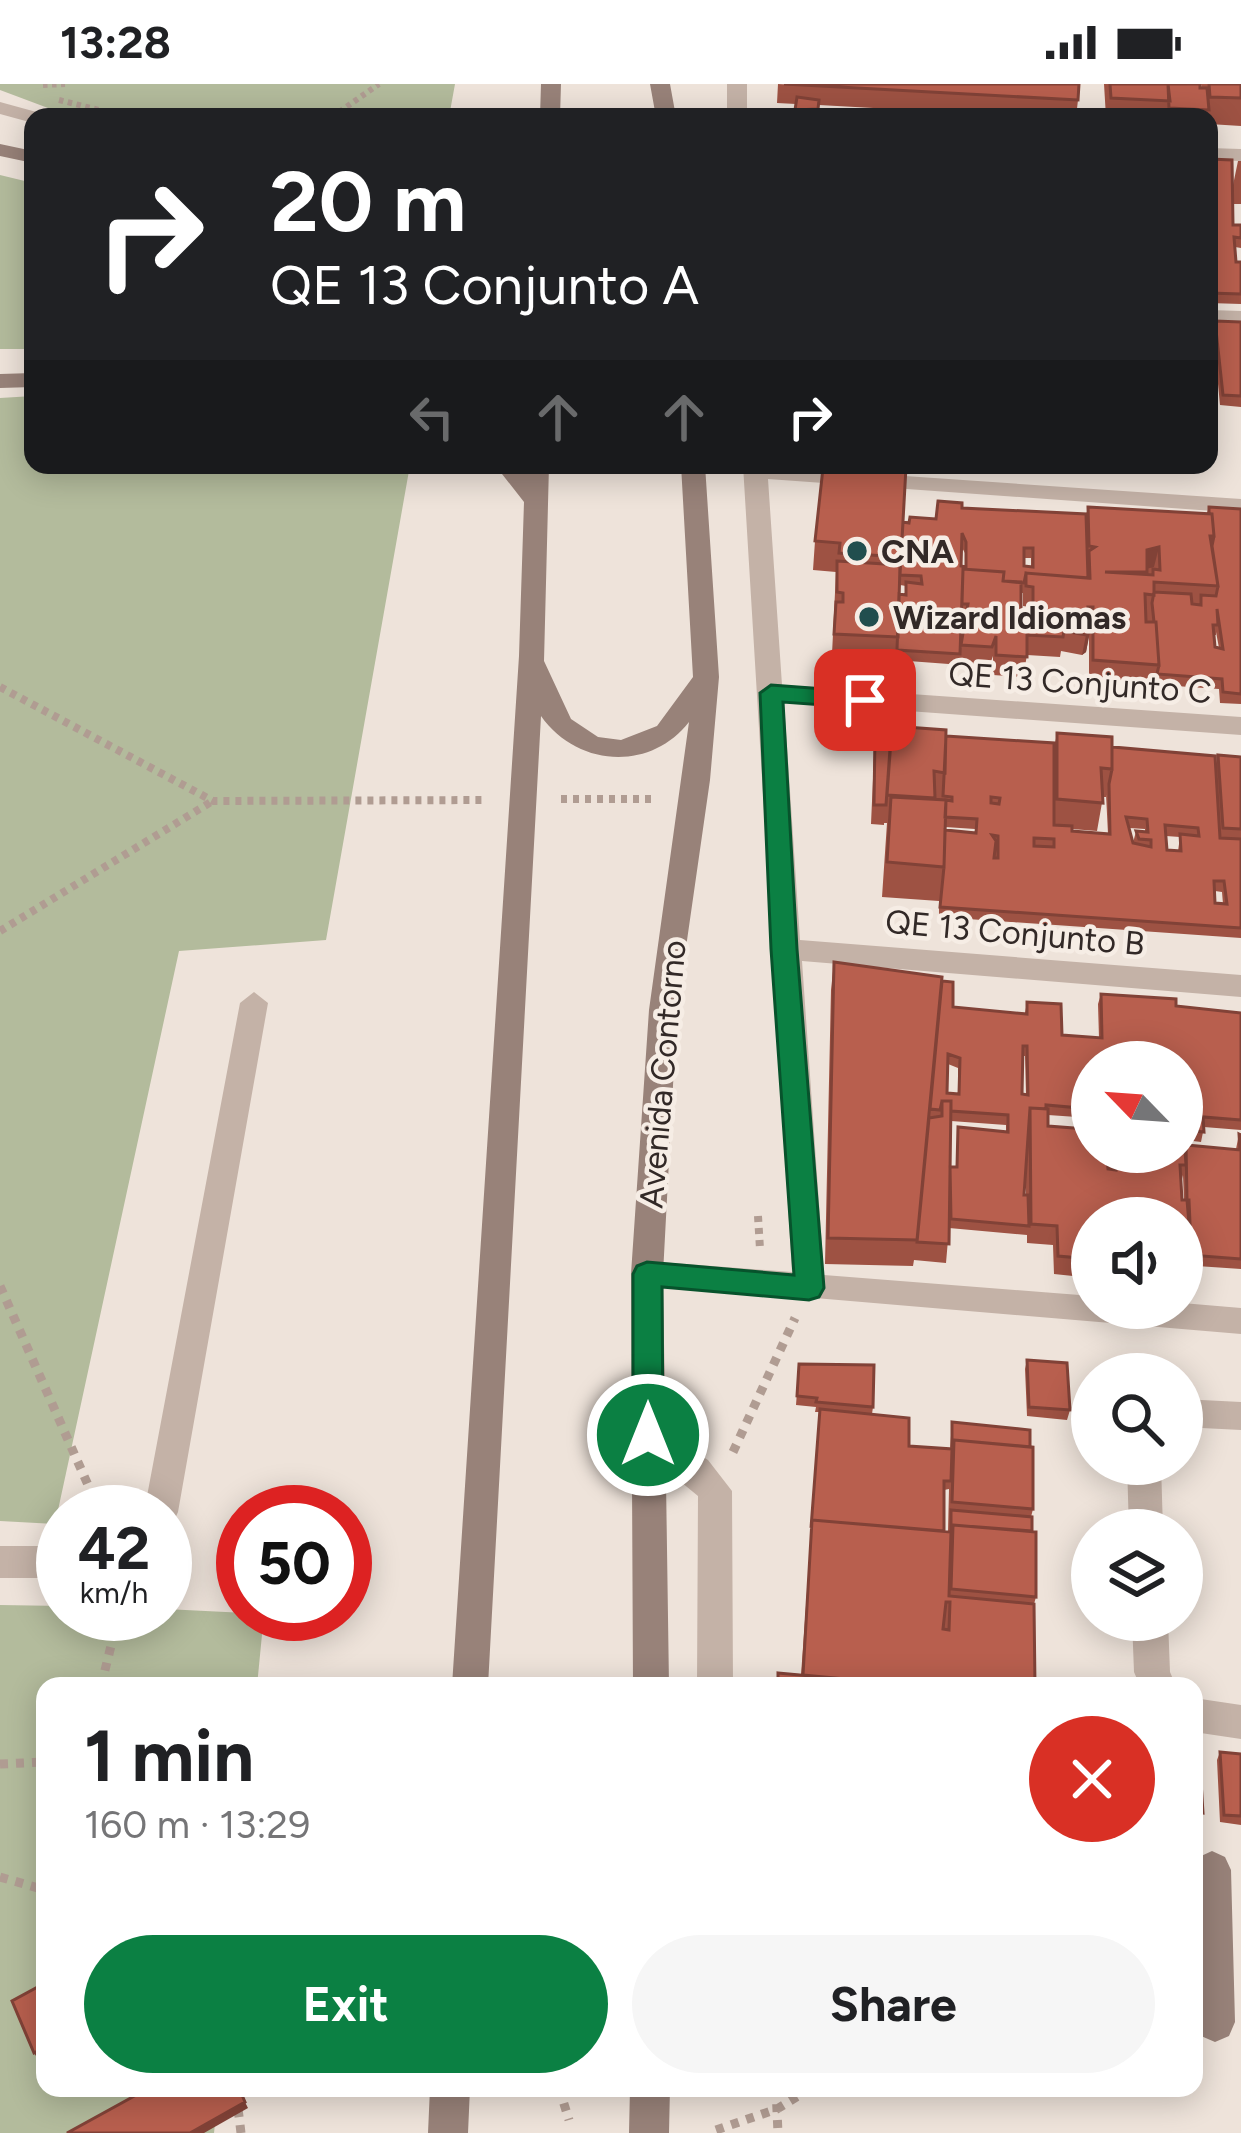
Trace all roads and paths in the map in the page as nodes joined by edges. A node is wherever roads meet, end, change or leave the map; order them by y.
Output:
1 (379, 84) edge
2 (345, 108) edge
3 (514, 474) edge
4 (537, 474) edge
5 (689, 474) edge
6 (755, 474) edge
7 (832, 474) edge
8 (537, 503) junction
9 (1241, 506) edge
10 (532, 656) junction
11 (706, 677) junction
12 (0, 687) edge
13 (771, 693) junction
14 (1241, 726) edge
15 (694, 799) junction
16 (523, 800) junction
17 (213, 801) junction
18 (0, 931) edge
19 (784, 949) junction
20 (1241, 986) edge
21 (254, 1003) dead end
22 (647, 1274) junction
23 (0, 1286) edge
24 (809, 1288) junction
25 (1241, 1321) edge
26 (1203, 1414) edge
27 (1241, 1416) edge
28 (648, 1435) junction
29 (88, 1485) edge
30 (166, 1485) edge
31 (715, 1491) junction
32 (0, 1562) edge
33 (36, 1562) edge
34 (112, 1641) edge
35 (1151, 1641) edge
36 (102, 1677) edge
37 (471, 1677) edge
38 (651, 1677) edge
39 (716, 1677) edge
40 (1154, 1677) edge
41 (1203, 1716) edge
42 (1241, 1722) edge
43 (36, 1762) edge
44 (0, 1764) edge
45 (1216, 1870) edge
46 (0, 1877) edge
47 (36, 1887) edge
48 (1217, 2022) edge
49 (242, 2097) edge
50 (450, 2097) edge
51 (562, 2097) edge
52 (650, 2097) edge
53 (776, 2097) edge
54 (796, 2097) edge
55 (777, 2109) junction
56 (568, 2120) dead end
57 (716, 2130) dead end
58 (241, 2133) edge
59 (448, 2133) edge
60 (649, 2133) edge
61 (778, 2133) edge

1 - 2 path
3 - 8 main road
4 - 8 main road
5 - 11 main road, Avenida Contorno
6 - 13 street
7 - 9 street
8 - 10 main road
10 - 11 main road
10 - 16 main road
11 - 15 main road, Avenida Contorno
12 - 17 path
13 - 14 street, QE 13 Conjunto C
13 - 19 street
15 - 16 path
15 - 22 main road, Avenida Contorno
16 - 17 path
16 - 37 main road
17 - 18 path
19 - 20 street, QE 13 Conjunto B
19 - 24 street
21 - 30 street
22 - 24 street
22 - 28 main road, Avenida Contorno
23 - 29 path
24 - 25 street
24 - 31 path
26 - 27 street
28 - 31 street
28 - 38 main road, Avenida Contorno
31 - 39 street
32 - 33 street
34 - 36 path
35 - 40 street
41 - 42 street
43 - 44 path
45 - 48 main road
46 - 47 path
49 - 58 path
50 - 59 main road
51 - 56 path
52 - 60 main road
53 - 55 path
54 - 55 path
55 - 57 path
55 - 61 path

